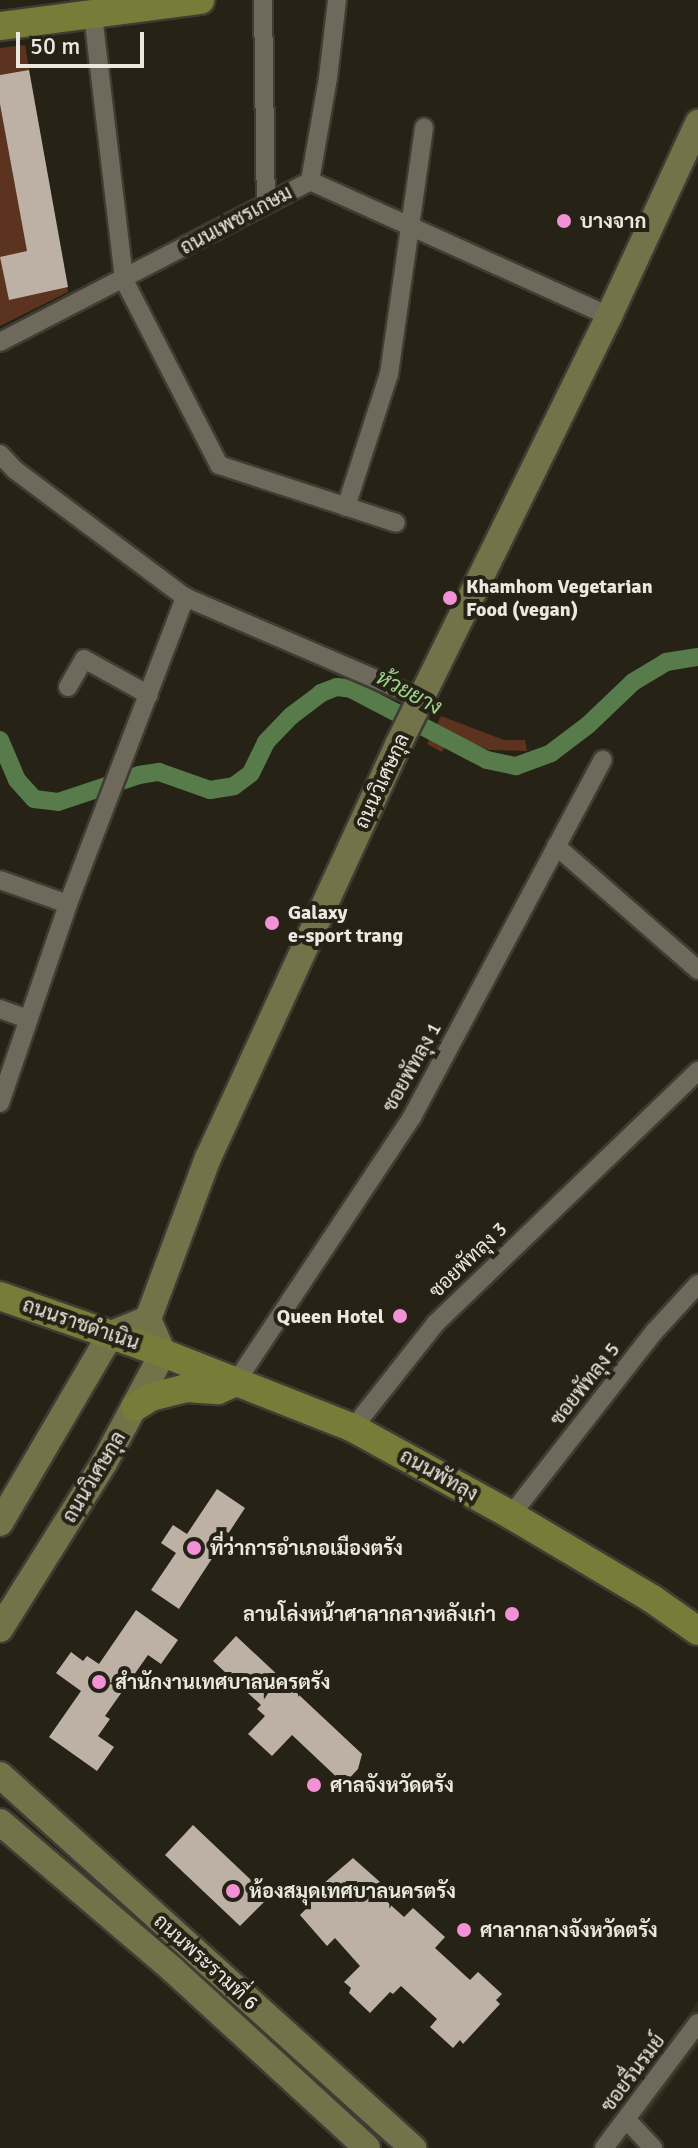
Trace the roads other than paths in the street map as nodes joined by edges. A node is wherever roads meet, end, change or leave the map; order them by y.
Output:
1 (200, 0) edge
2 (263, 0) edge
3 (337, 0) edge
4 (93, 15) junction
5 (0, 26) edge
6 (698, 123) edge
7 (424, 127) dead end
8 (310, 181) junction
9 (266, 203) junction
10 (410, 223) junction
11 (124, 280) junction
12 (609, 316) junction
13 (0, 342) edge
14 (0, 454) edge
15 (346, 507) junction
16 (396, 523) dead end
17 (185, 597) junction
18 (68, 687) dead end
19 (149, 695) junction
20 (422, 699) junction
21 (603, 760) dead end
22 (556, 846) junction
23 (0, 880) edge
24 (68, 904) junction
25 (698, 970) edge
26 (0, 1009) edge
27 (28, 1019) junction
28 (698, 1071) edge
29 (0, 1103) edge
30 (698, 1284) edge
31 (0, 1296) edge
32 (148, 1319) junction
33 (111, 1334) junction
34 (163, 1353) junction
35 (236, 1382) junction
36 (135, 1407) junction
37 (353, 1428) junction
38 (511, 1515) junction
39 (0, 1523) edge
40 (0, 1629) edge
41 (698, 1631) edge
42 (0, 1775) edge
43 (0, 1822) edge
44 (698, 2023) edge
45 (626, 2119) junction
46 (367, 2148) edge
47 (413, 2148) edge
48 (604, 2148) edge
49 (653, 2148) edge

1 - 4 main road
2 - 9 street
3 - 8 street, ถนนเพชรเกษม
4 - 5 main road
4 - 11 street
6 - 12 main road, ถนนวิเศษกุล
7 - 10 street
8 - 9 street, ถนนเพชรเกษม
8 - 10 street
9 - 11 street, ถนนเพชรเกษม
10 - 12 street
10 - 15 street
11 - 13 street, ถนนเพชรเกษม
11 - 15 street
12 - 20 main road, ถนนวิเศษกุล
14 - 17 street
15 - 16 street
17 - 19 street
17 - 20 street
18 - 19 street
19 - 24 street
20 - 32 main road, ถนนวิเศษกุล
21 - 22 street, ซอยพัทลุง 1
22 - 25 street
22 - 35 street, ซอยพัทลุง 1
23 - 24 street
24 - 27 street
26 - 27 street
27 - 29 street
28 - 37 street, ซอยพัทลุง 3
30 - 38 street, ซอยพัทลุง 5
31 - 33 main road, ถนนราชดำเนิน
32 - 33 main road
32 - 34 main road
33 - 34 main road, ถนนราชดำเนิน
33 - 39 main road
34 - 35 main road, ถนนพัทลุง
34 - 36 main road, ถนนวิเศษกุล
35 - 36 main road
35 - 37 main road, ถนนพัทลุง
36 - 40 main road, ถนนวิเศษกุล
37 - 38 main road, ถนนพัทลุง
38 - 41 main road, ถนนพัทลุง
42 - 47 main road, ถนนพระรามที่ 6
43 - 46 main road, ถนนพระรามที่ 6
44 - 45 street, ซอยรื่นรมย์
45 - 48 street, ซอยรื่นรมย์
45 - 49 street

